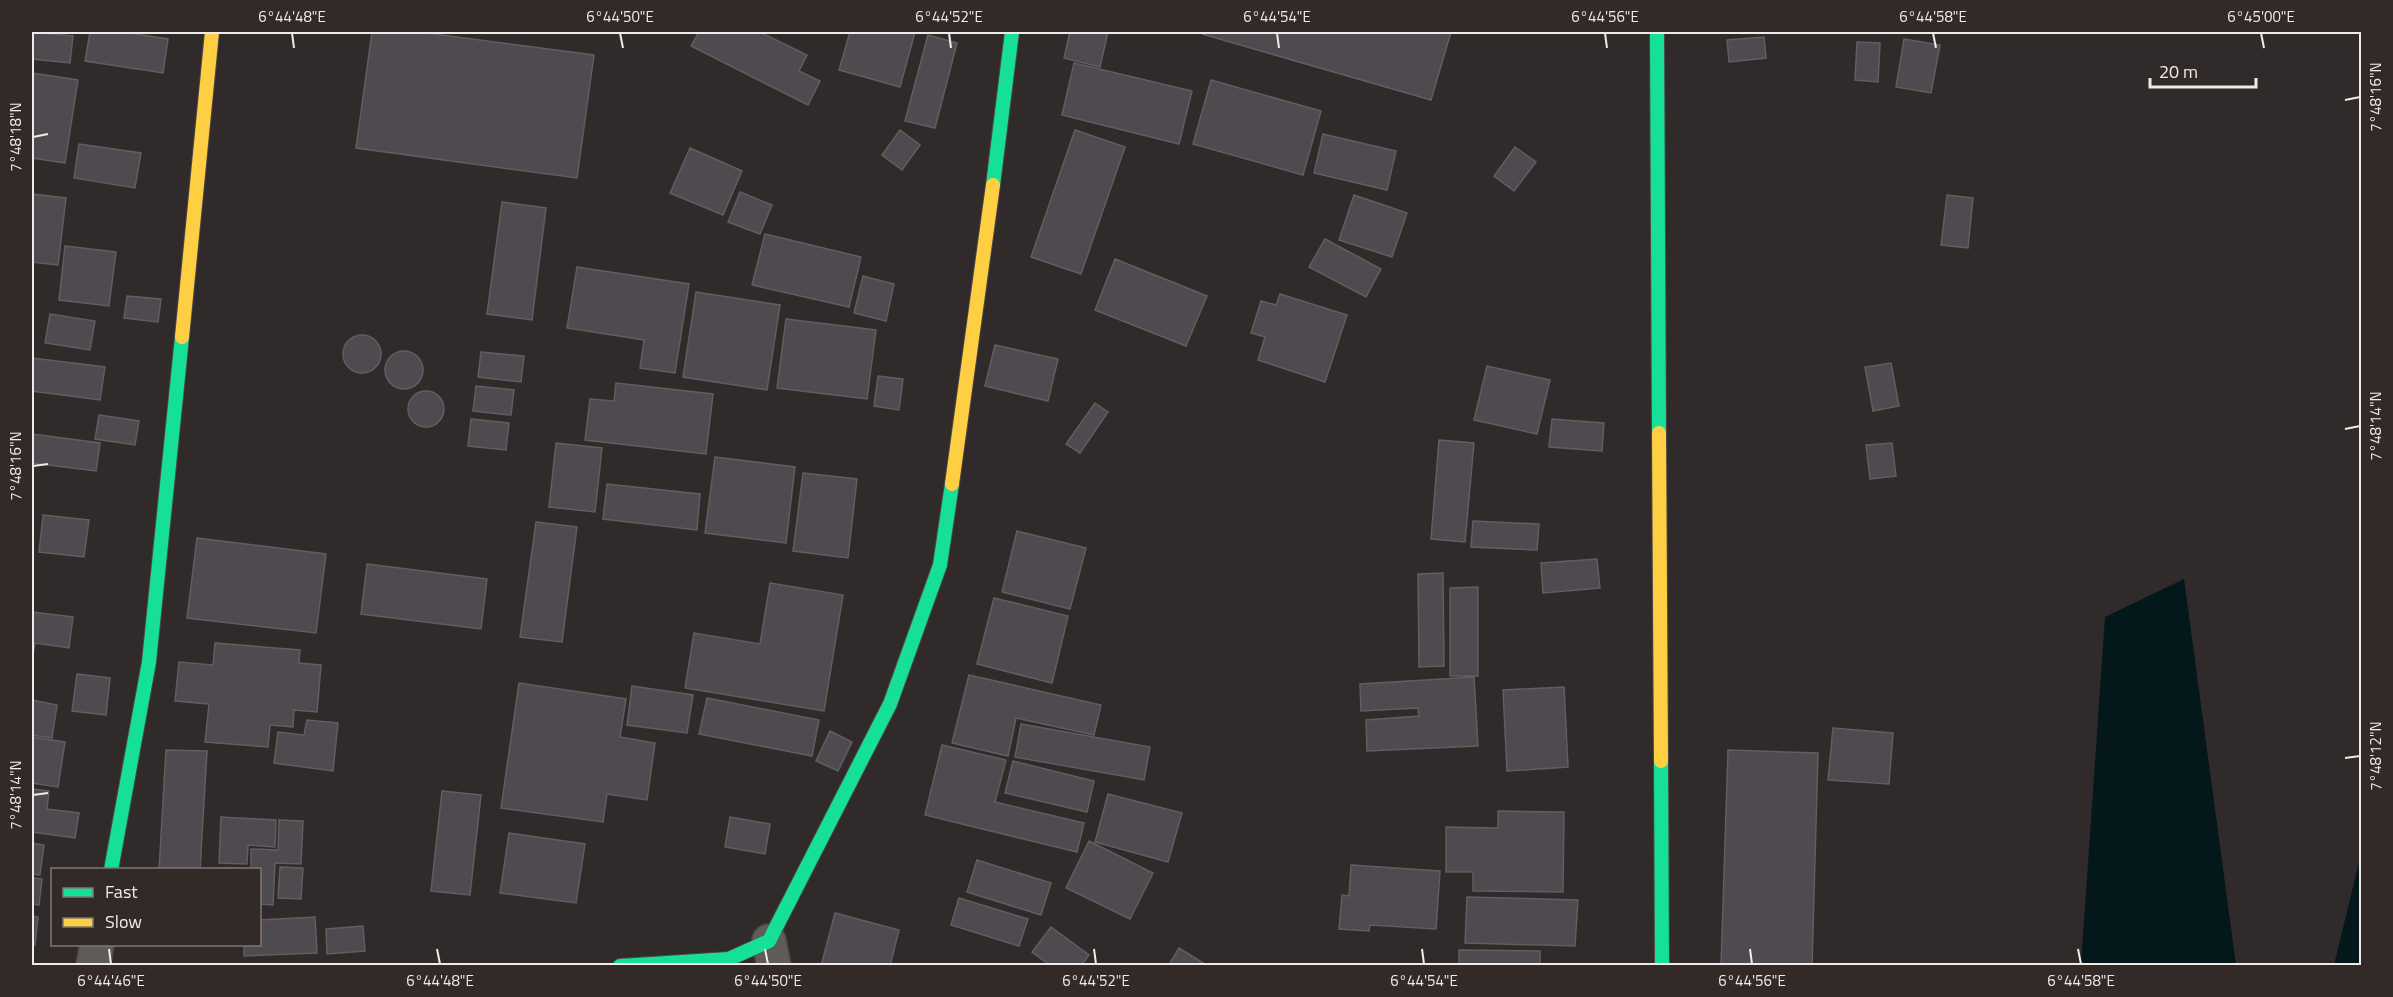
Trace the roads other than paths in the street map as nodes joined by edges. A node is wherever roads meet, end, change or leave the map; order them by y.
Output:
1 (213, 32) edge
2 (1012, 32) edge
3 (1657, 32) edge
4 (111, 868) edge
5 (97, 946) edge
6 (772, 953) edge
7 (93, 966) edge
8 (620, 966) edge
9 (1662, 966) edge

1 - 4 street
2 - 6 street
3 - 9 street
5 - 7 street
6 - 8 street

